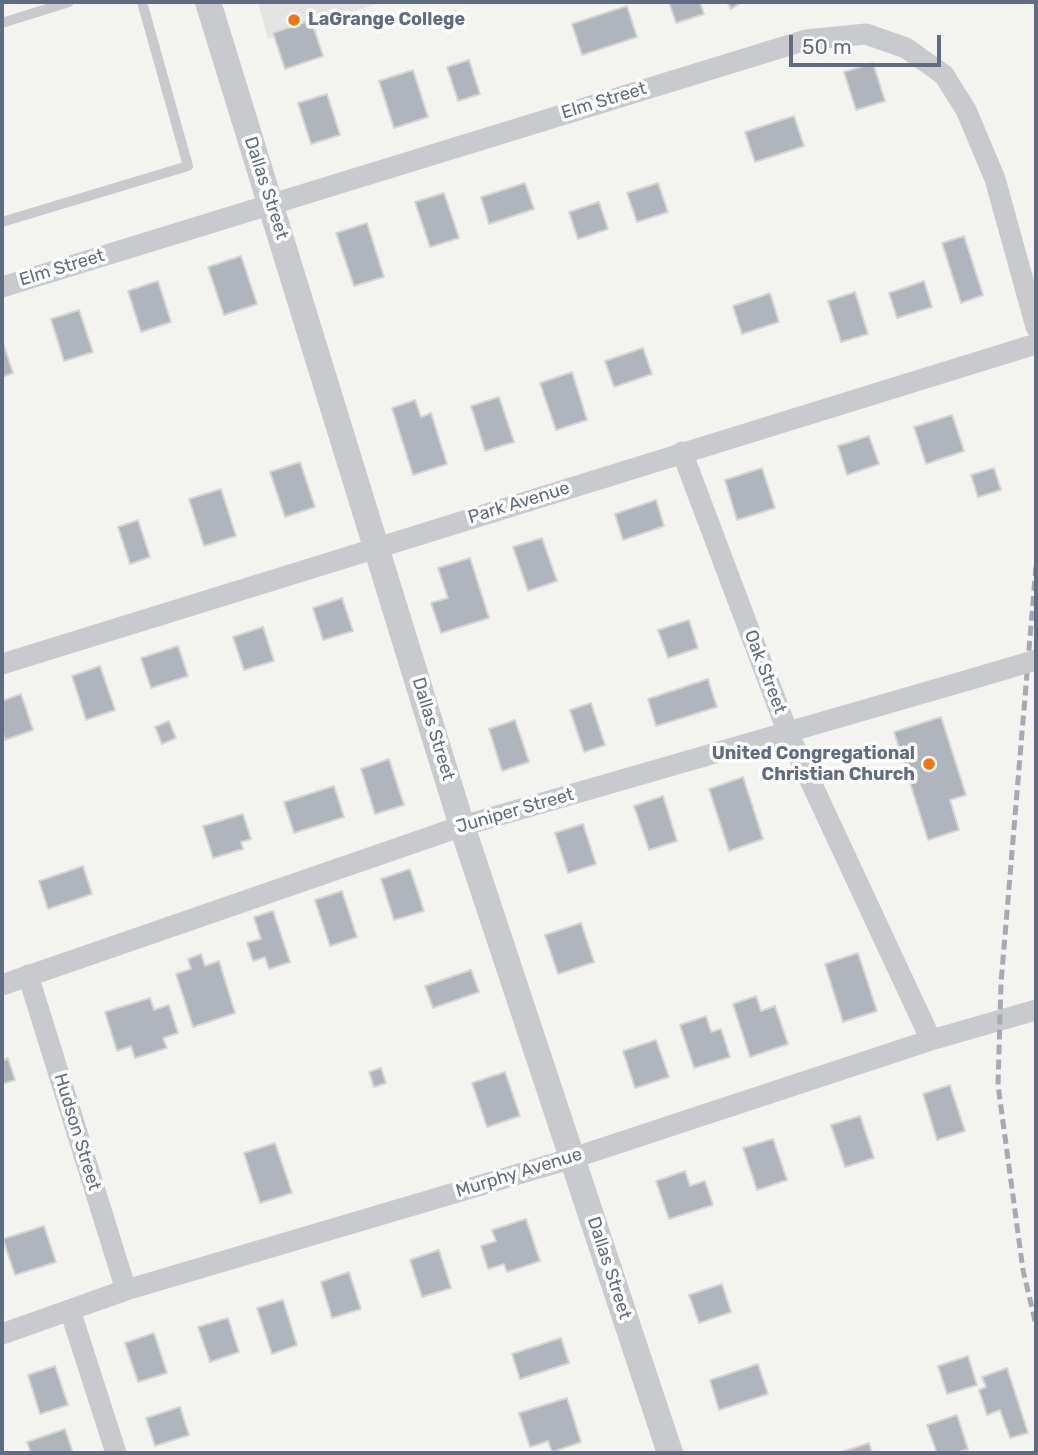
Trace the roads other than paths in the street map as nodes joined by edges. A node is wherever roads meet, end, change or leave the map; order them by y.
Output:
1 (69, 2) edge
2 (142, 2) edge
3 (208, 2) edge
4 (2, 23) edge
5 (270, 203) junction
6 (2, 222) edge
7 (2, 287) edge
8 (1036, 327) edge
9 (1036, 344) edge
10 (682, 452) junction
11 (377, 546) junction
12 (1036, 660) edge
13 (2, 664) edge
14 (788, 733) junction
15 (462, 826) junction
16 (28, 975) junction
17 (2, 985) edge
18 (1036, 1010) edge
19 (931, 1040) junction
20 (573, 1157) junction
21 (126, 1290) junction
22 (70, 1310) junction
23 (2, 1334) edge
24 (116, 1453) edge
25 (670, 1453) edge

1 - 4 lane
2 - 6 lane
3 - 5 street, Dallas Street
5 - 7 street, Elm Street
5 - 8 street, Elm Street
5 - 11 street, Dallas Street
9 - 10 street, Park Avenue
10 - 11 street, Park Avenue
10 - 14 street, Oak Street
11 - 13 street, Park Avenue
11 - 15 street, Dallas Street
12 - 14 street, Juniper Street, bridge
14 - 15 street, Juniper Street
14 - 19 street, Oak Street
15 - 16 street, Juniper Street
15 - 20 street, Dallas Street
16 - 17 street, Juniper Street
16 - 21 street, Hudson Street
18 - 19 street, Murphy Avenue
19 - 20 street, Murphy Avenue
20 - 21 street, Murphy Avenue
20 - 25 street, Dallas Street
21 - 22 street, Murphy Avenue
22 - 23 street, Murphy Avenue
22 - 24 street

